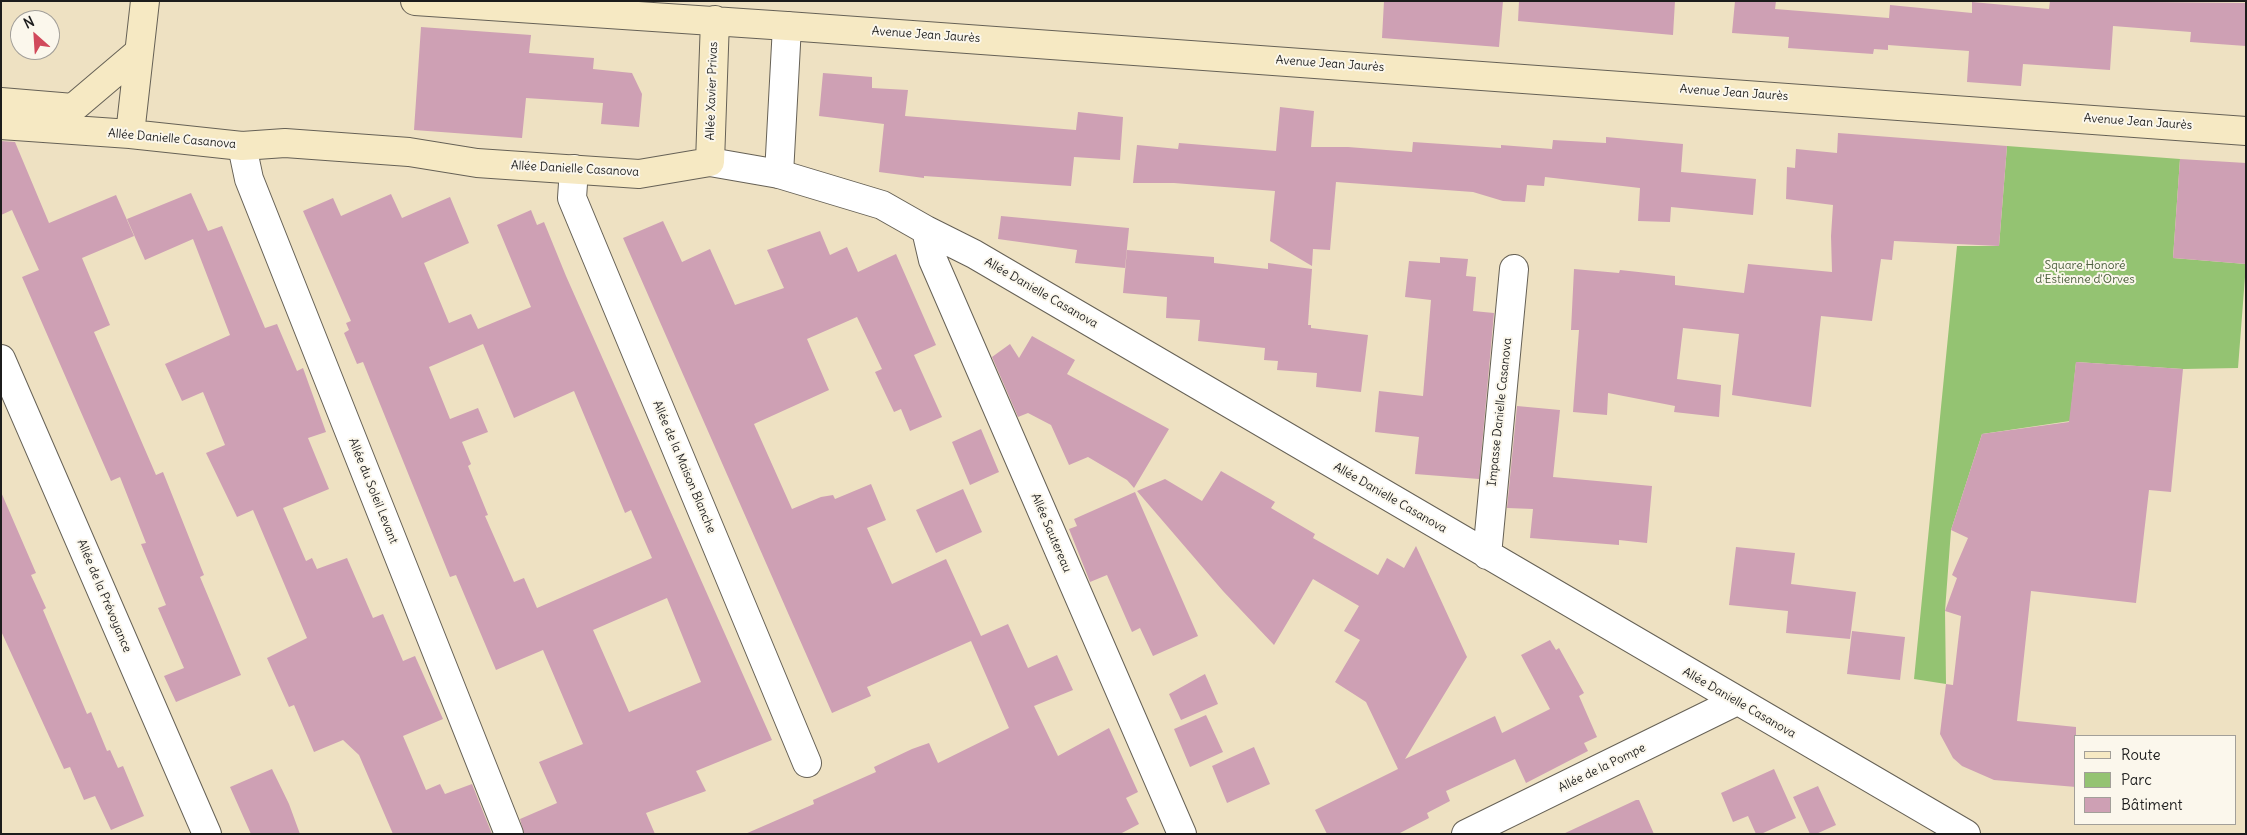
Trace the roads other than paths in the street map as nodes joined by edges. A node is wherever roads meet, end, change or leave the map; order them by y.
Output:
1 (144, 1) edge
2 (415, 1) edge
3 (715, 20) junction
4 (787, 26) junction
5 (139, 52) junction
6 (1, 102) edge
7 (1, 125) edge
8 (2246, 130) edge
9 (130, 134) junction
10 (242, 146) junction
11 (710, 162) junction
12 (574, 170) junction
13 (779, 174) junction
14 (926, 230) junction
15 (1514, 269) dead end
16 (1, 359) edge
17 (1487, 554) junction
18 (1737, 702) junction
19 (807, 763) dead end
20 (206, 834) edge
21 (509, 834) edge
22 (1182, 834) edge
23 (1466, 834) edge
24 (1966, 834) edge

1 - 5 main road
2 - 3 main road, Avenue Jean Jaurès
3 - 4 main road, Avenue Jean Jaurès
3 - 11 main road, Allée Xavier Privas
4 - 8 main road, Avenue Jean Jaurès
4 - 13 street
5 - 6 main road
5 - 9 main road
7 - 9 main road, Allée Danielle Casanova
9 - 10 main road, Allée Danielle Casanova
10 - 12 main road, Allée Danielle Casanova
10 - 21 street, Allée du Soleil Levant
11 - 12 main road, Allée Danielle Casanova
11 - 13 street, Allée Danielle Casanova
12 - 19 street, Allée de la Maison Blanche
13 - 14 street, Allée Danielle Casanova
14 - 17 street, Allée Danielle Casanova
14 - 22 street, Allée Sautereau
15 - 17 street, Impasse Danielle Casanova
16 - 20 street, Allée de la Prévoyance
17 - 18 street, Allée Danielle Casanova
18 - 23 street, Allée de la Pompe
18 - 24 street, Allée Danielle Casanova

